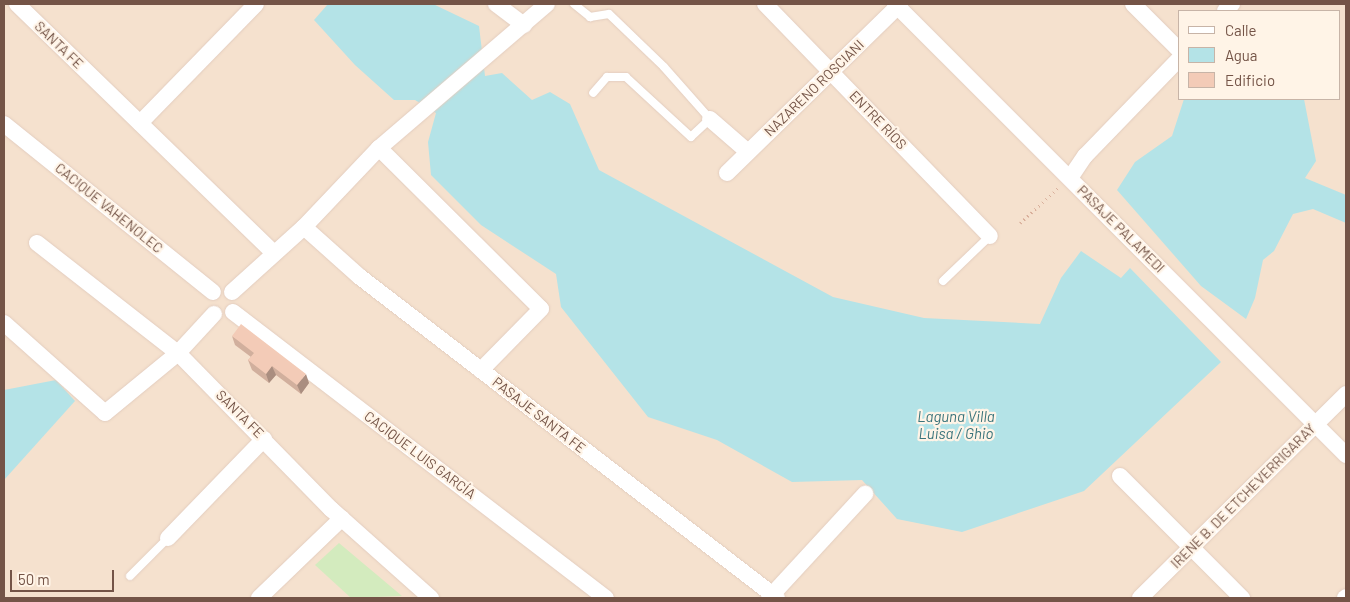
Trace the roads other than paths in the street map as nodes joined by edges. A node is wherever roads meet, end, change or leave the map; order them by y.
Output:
1 (17, 4) edge
2 (256, 4) edge
3 (496, 4) edge
4 (547, 4) edge
5 (574, 4) edge
6 (765, 4) edge
7 (1133, 4) edge
8 (898, 5) edge
9 (524, 25) junction
10 (1178, 49) edge
11 (1178, 60) edge
12 (831, 71) junction
13 (593, 93) dead end
14 (710, 119) junction
15 (140, 123) junction
16 (4, 124) edge
17 (379, 148) junction
18 (748, 152) junction
19 (727, 173) dead end
20 (1070, 178) junction
21 (304, 226) junction
22 (990, 236) joint
23 (38, 243) dead end
24 (274, 253) junction
25 (943, 281) dead end
26 (213, 292) junction
27 (232, 292) junction
28 (233, 312) junction
29 (214, 314) junction
30 (4, 323) edge
31 (178, 354) junction
32 (481, 370) junction
33 (1346, 394) edge
34 (1316, 424) junction
35 (264, 438) junction
36 (1346, 454) edge
37 (1120, 476) dead end
38 (865, 494) dead end
39 (342, 518) junction
40 (168, 538) joint
41 (1192, 546) junction
42 (130, 576) dead end
43 (426, 597) edge
44 (773, 597) edge
45 (259, 598) edge
46 (606, 598) edge
47 (1140, 598) edge
48 (1242, 598) edge

1 - 15 street, SANTA FE
2 - 15 street
3 - 9 street
4 - 9 street
5 - 14 lane
6 - 12 street, ENTRE RÍOS
7 - 10 street
8 - 12 street, NAZARENO ROSCIANI
8 - 20 street, PASAJE PALAMEDI
9 - 17 street
11 - 20 street
12 - 18 street, NAZARENO ROSCIANI
12 - 22 street, ENTRE RÍOS
13 - 14 lane
14 - 18 street
15 - 24 street, SANTA FE
16 - 26 street, CACIQUE VAHENOLEC
17 - 21 street
17 - 32 street
18 - 19 street, NAZARENO ROSCIANI
20 - 34 street, PASAJE PALAMEDI
21 - 24 street
21 - 32 street, PASAJE SANTA FE
22 - 25 lane
23 - 31 street, SANTA FE
24 - 27 street
26 - 27 street
26 - 29 street
27 - 28 street
28 - 29 street
28 - 46 street, CACIQUE LUIS GARCÍA
29 - 31 street
30 - 31 street
31 - 35 street, SANTA FE
32 - 44 street, PASAJE SANTA FE
33 - 34 street, IRENE B. DE ETCHEVERRIGARAY
34 - 36 street, PASAJE PALAMEDI
34 - 41 street, IRENE B. DE ETCHEVERRIGARAY
35 - 39 street, SANTA FE
35 - 40 street
37 - 41 street
38 - 44 street
39 - 43 street, SANTA FE
39 - 45 street
40 - 42 lane
41 - 47 street, IRENE B. DE ETCHEVERRIGARAY
41 - 48 street

